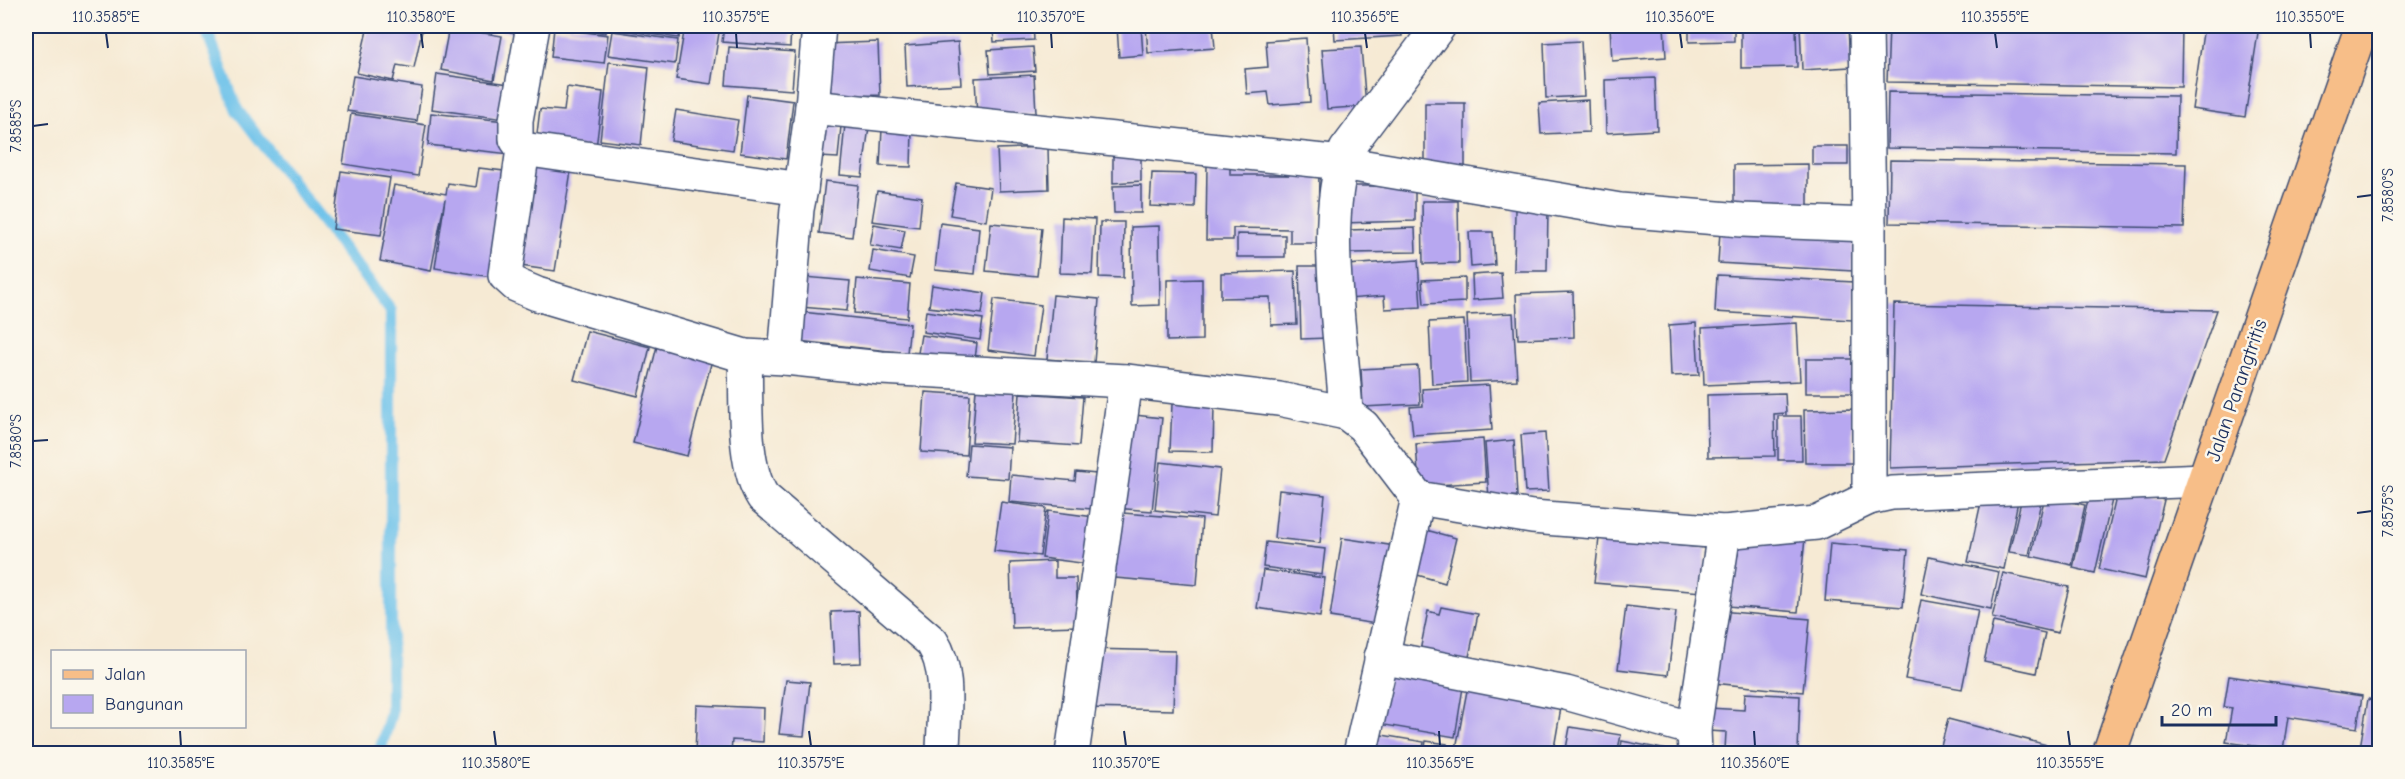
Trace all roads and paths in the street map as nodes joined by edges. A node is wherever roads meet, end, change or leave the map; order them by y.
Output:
1 (533, 26) edge
2 (819, 26) edge
3 (1439, 26) edge
4 (1866, 26) edge
5 (2362, 26) edge
6 (812, 108) junction
7 (523, 148) junction
8 (1342, 163) junction
9 (801, 189) junction
10 (1869, 225) junction
11 (745, 356) junction
12 (785, 358) junction
13 (1126, 381) junction
14 (1346, 412) junction
15 (2204, 480) junction
16 (1418, 498) junction
17 (1869, 498) junction
18 (1724, 532) junction
19 (1381, 657) junction
20 (1694, 741) edge
21 (943, 753) edge
22 (1072, 753) edge
23 (1360, 753) edge
24 (2109, 753) edge

1 - 7 street
2 - 6 street
3 - 8 street
4 - 10 street
5 - 15 main road, Jalan Parangtritis
6 - 8 street
6 - 9 street
7 - 9 street
7 - 11 street
8 - 10 street
8 - 14 street
9 - 12 street
10 - 17 street
11 - 12 street
11 - 21 street
12 - 13 street
13 - 14 street
13 - 22 street
14 - 16 street
15 - 17 street
15 - 24 main road, Jalan Parangtritis
16 - 18 street
16 - 19 street
17 - 18 street
18 - 20 street
19 - 20 street
19 - 23 street

